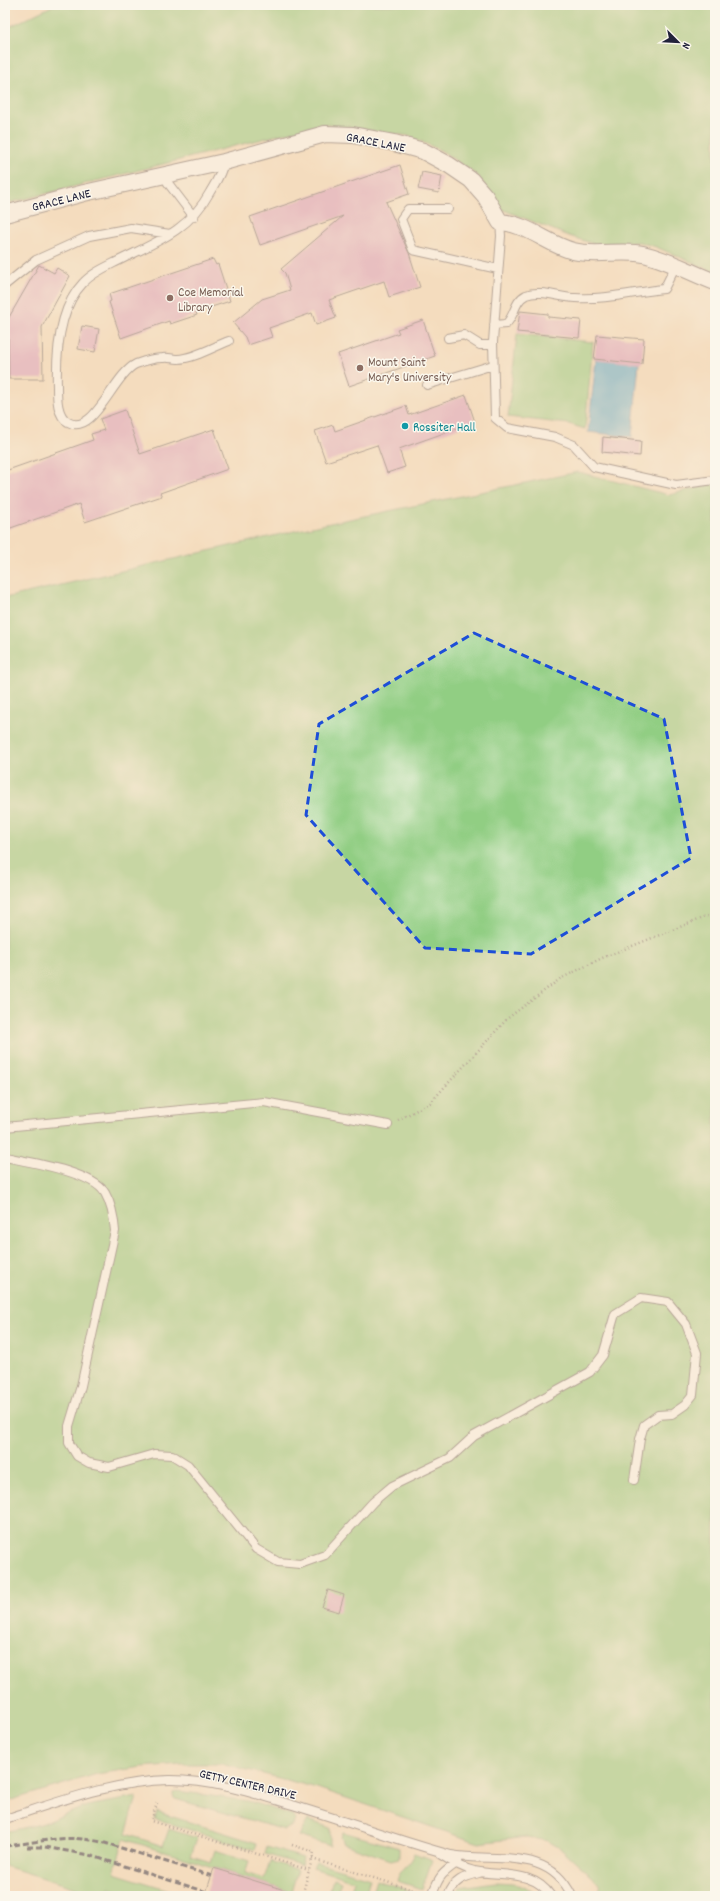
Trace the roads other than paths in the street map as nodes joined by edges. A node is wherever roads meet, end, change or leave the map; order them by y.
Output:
1 (224, 162) junction
2 (164, 175) junction
3 (448, 209) dead end
4 (5, 214) edge
5 (194, 217) junction
6 (500, 222) junction
7 (170, 234) junction
8 (676, 265) junction
9 (498, 270) junction
10 (715, 282) edge
11 (5, 285) edge
12 (494, 325) junction
13 (448, 338) dead end
14 (229, 341) dead end
15 (492, 346) junction
16 (493, 365) junction
17 (427, 386) dead end
18 (715, 480) edge
19 (388, 1125) road end
20 (5, 1127) edge
21 (5, 1156) edge
22 (634, 1480) dead end
23 (5, 1819) edge
24 (435, 1851) junction
25 (464, 1858) junction
26 (455, 1864) junction
27 (482, 1872) junction
28 (429, 1893) road end
29 (448, 1896) edge
30 (551, 1896) edge
31 (572, 1896) edge

1 - 2 street, GRACE LANE
1 - 5 lane
1 - 6 street, GRACE LANE
2 - 4 street, GRACE LANE
2 - 5 lane
3 - 9 lane
5 - 7 lane
6 - 8 street
6 - 9 lane
7 - 11 lane
7 - 14 lane
8 - 10 street
8 - 12 lane
9 - 12 lane
12 - 15 lane
13 - 15 lane
15 - 16 lane
16 - 17 lane
16 - 18 lane
19 - 20 lane
21 - 22 lane
23 - 24 lane, GETTY CENTER DRIVE
24 - 25 lane, GETTY CENTER DRIVE
24 - 26 lane, GETTY CENTER DRIVE
25 - 26 lane
25 - 31 lane, GETTY CENTER DRIVE
26 - 27 lane, GETTY CENTER DRIVE
26 - 28 lane
27 - 29 lane
27 - 30 lane, GETTY CENTER DRIVE

